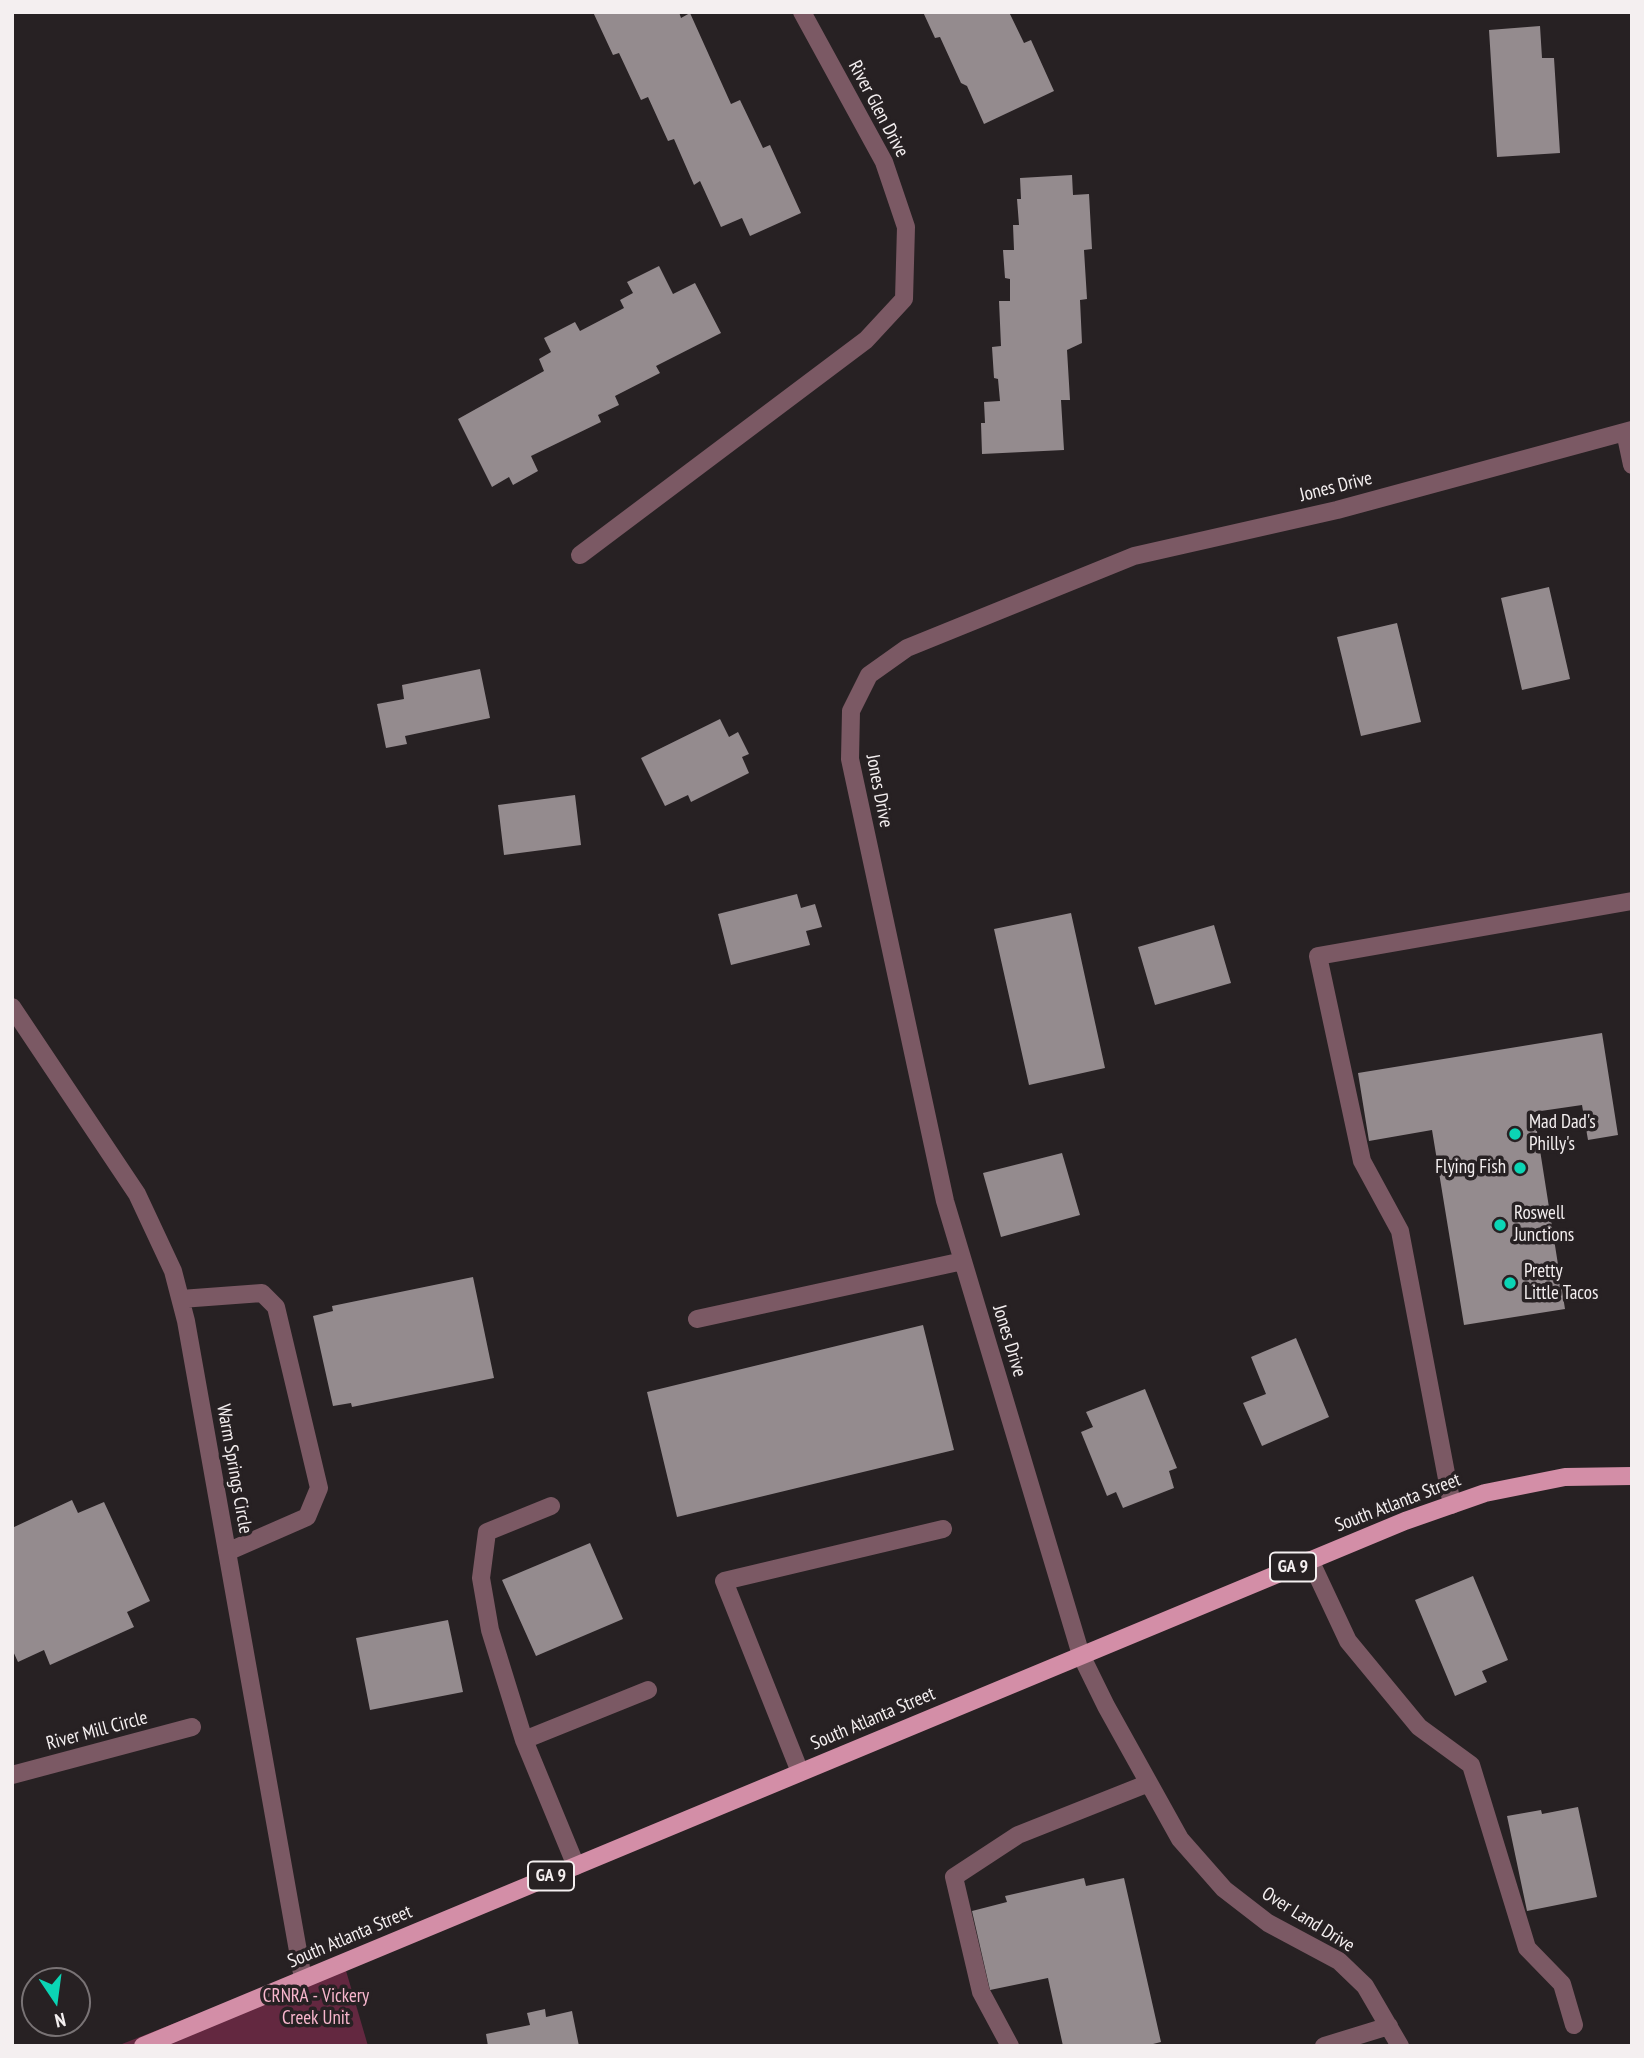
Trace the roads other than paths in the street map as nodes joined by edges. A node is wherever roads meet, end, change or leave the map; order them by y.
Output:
1 (802, 12) edge
2 (1628, 431) edge
3 (1632, 465) edge
4 (580, 555) dead end
5 (1632, 901) edge
6 (12, 1007) edge
7 (963, 1261) junction
8 (181, 1299) junction
9 (697, 1319) dead end
10 (1632, 1476) edge
11 (1452, 1505) junction
12 (551, 1506) dead end
13 (943, 1530) dead end
14 (227, 1552) junction
15 (1310, 1560) junction
16 (1081, 1655) junction
17 (648, 1690) dead end
18 (192, 1727) dead end
19 (524, 1740) junction
20 (800, 1772) junction
21 (12, 1775) edge
22 (1149, 1783) junction
23 (576, 1866) junction
24 (303, 1979) junction
25 (1574, 2025) dead end
26 (1389, 2026) junction
27 (143, 2046) edge
28 (1010, 2046) edge
29 (1324, 2046) edge
30 (1400, 2046) edge

1 - 4 street, River Glen Drive
2 - 3 street
2 - 7 street, Jones Drive
5 - 11 street
6 - 8 street, Warm Springs Circle
7 - 9 street
7 - 16 street, Jones Drive
8 - 14 street, Warm Springs Circle
8 - 14 street
10 - 11 main road, South Atlanta Street / GA 9
11 - 15 main road, South Atlanta Street / GA 9
12 - 19 street
13 - 20 street
14 - 24 street, Warm Springs Circle
15 - 16 main road, South Atlanta Street / GA 9
15 - 25 street
16 - 20 main road, South Atlanta Street / GA 9
16 - 22 street, Over Land Drive
17 - 19 street
18 - 21 street, River Mill Circle
19 - 23 street
20 - 23 main road, South Atlanta Street / GA 9
22 - 26 street, Over Land Drive
22 - 28 street
23 - 24 main road, South Atlanta Street / GA 9
24 - 27 main road, South Atlanta Street / GA 9
26 - 29 street
26 - 30 street, Over Land Drive

